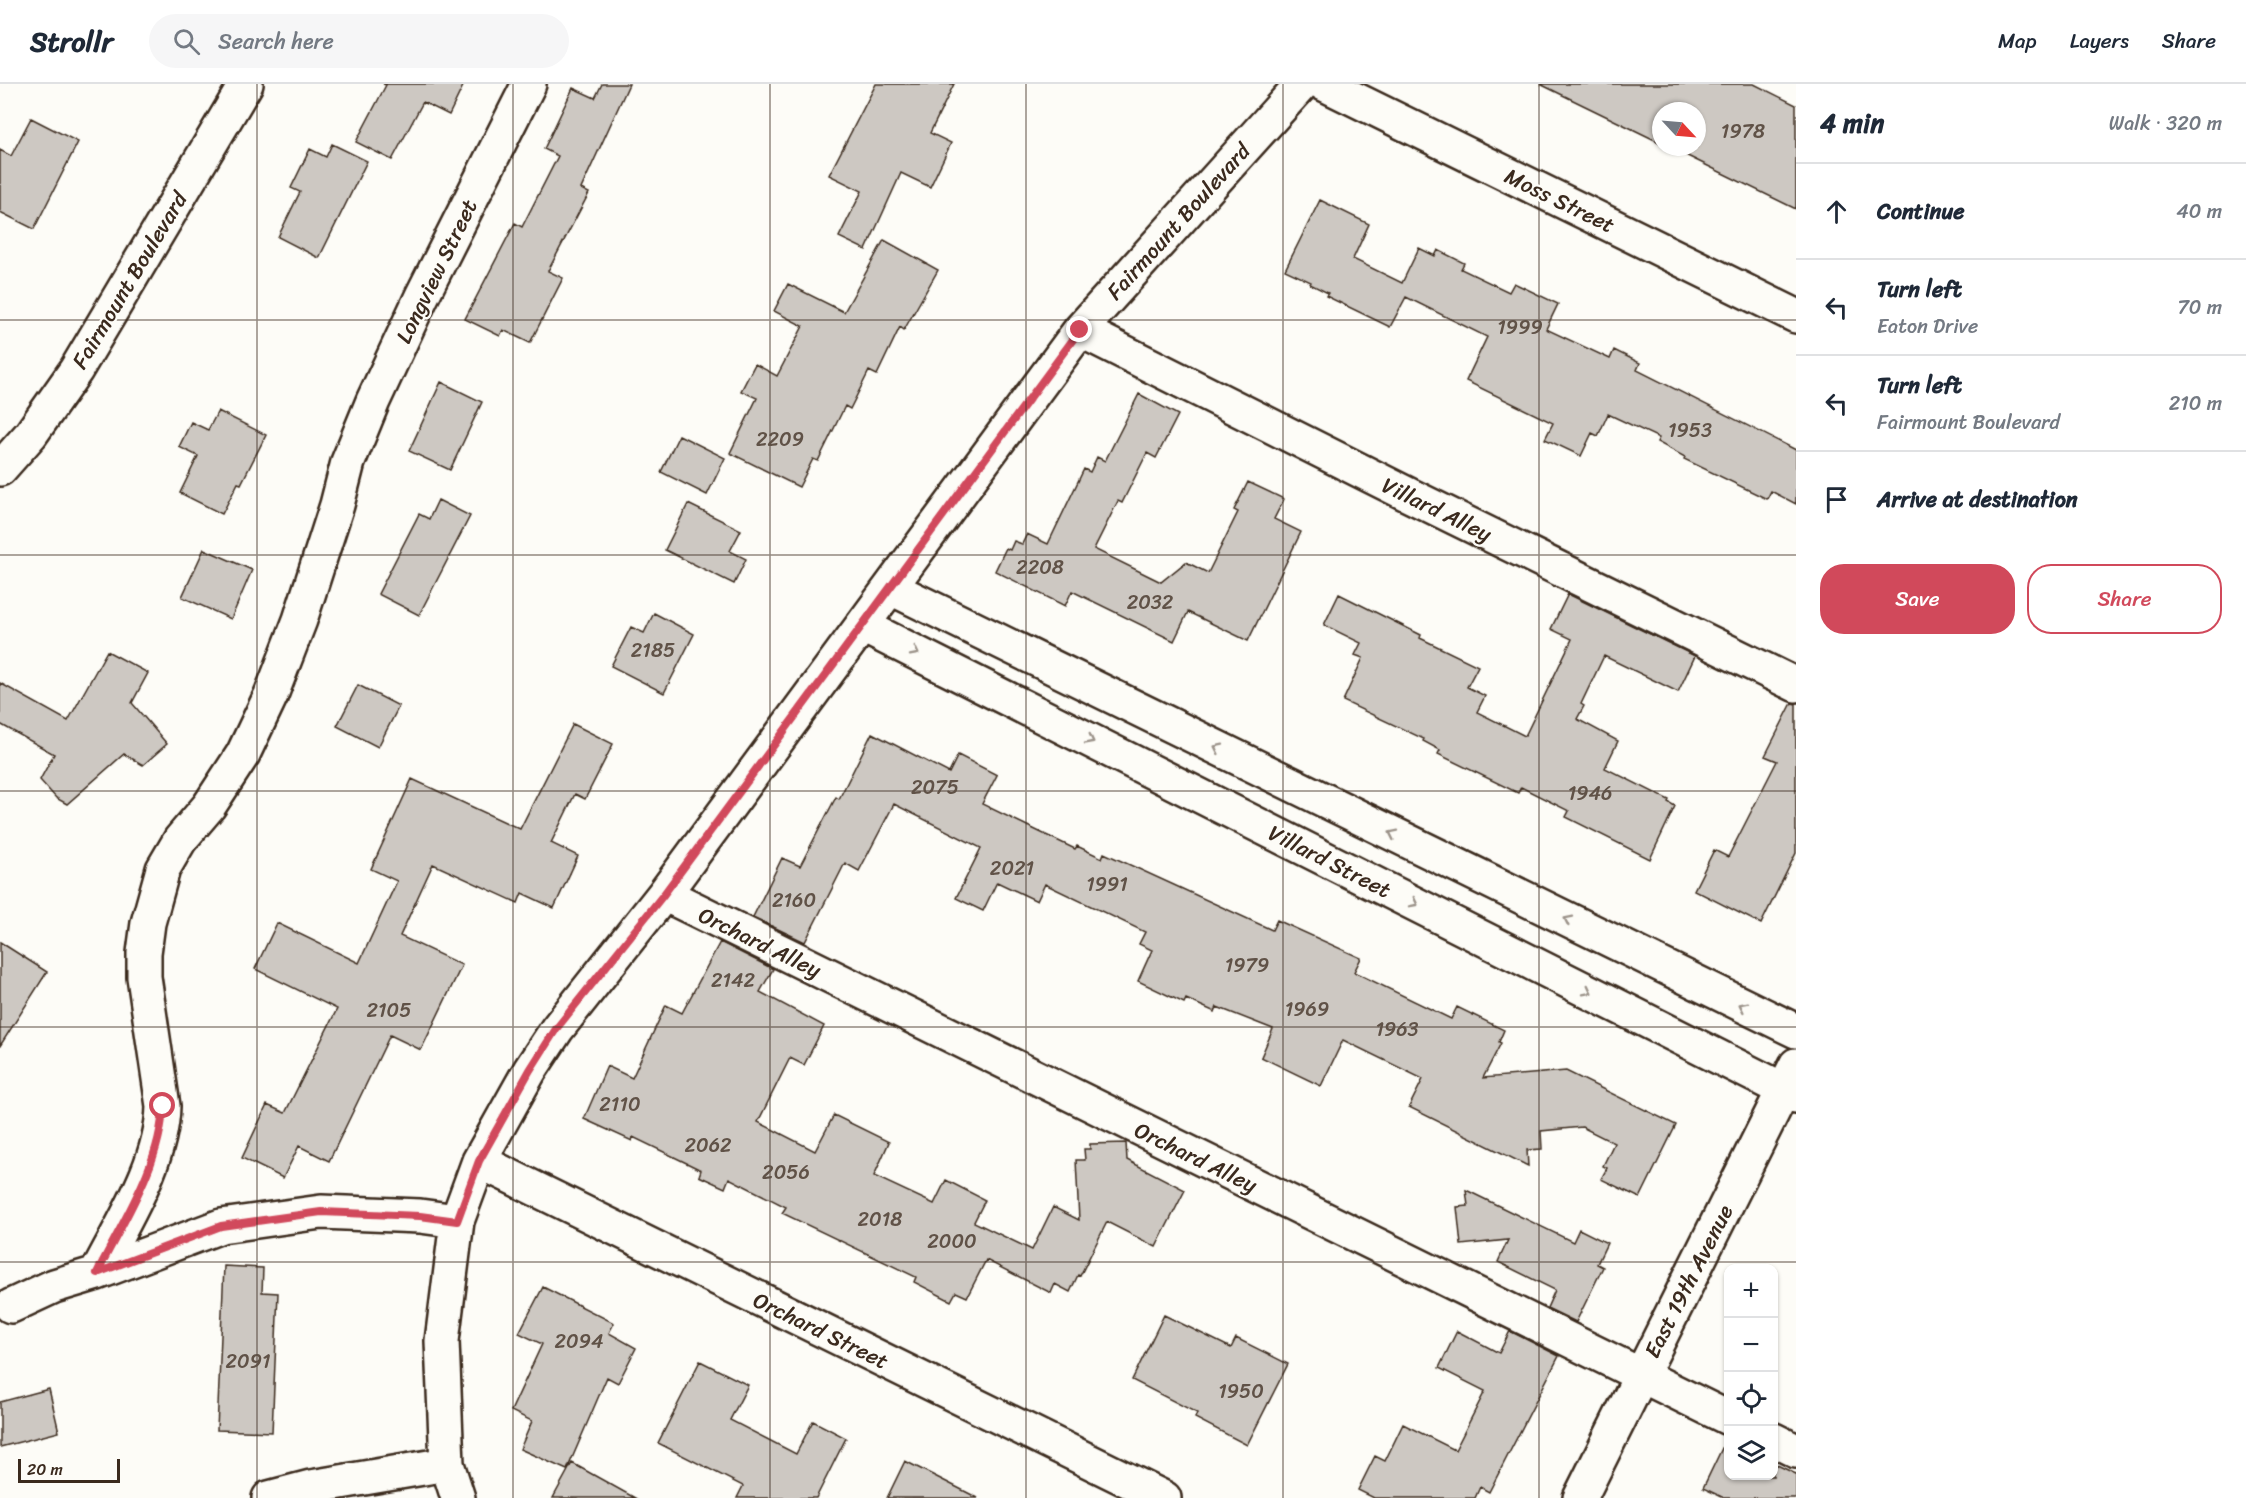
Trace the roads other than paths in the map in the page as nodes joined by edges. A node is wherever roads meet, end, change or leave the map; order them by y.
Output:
1 (246, 84) edge
2 (529, 84) edge
3 (1302, 84) edge
4 (1324, 84) edge
5 (1796, 316) edge
6 (1080, 330) junction
7 (0, 469) edge
8 (891, 588) junction
9 (863, 626) junction
10 (1796, 685) edge
11 (664, 894) junction
12 (1796, 1031) edge
13 (1792, 1083) edge
14 (479, 1161) junction
15 (457, 1221) junction
16 (97, 1273) junction
17 (11, 1306) dead end
18 (1640, 1375) junction
19 (1724, 1416) edge
20 (1778, 1442) edge
21 (1796, 1451) edge
22 (447, 1464) junction
23 (269, 1498) edge
24 (458, 1498) edge
25 (1164, 1498) edge
26 (1580, 1498) edge

1 - 7 street, Fairmount Boulevard
2 - 16 street, Longview Street
3 - 6 street, Fairmount Boulevard
4 - 5 street, Moss Street
6 - 8 street, Fairmount Boulevard
6 - 10 street, Villard Alley
8 - 9 street, Fairmount Boulevard
12 -> 8 street
9 - 11 street, Fairmount Boulevard
9 -> 13 street, Villard Street
11 - 14 street, Fairmount Boulevard
11 - 18 street, Orchard Alley
13 - 18 street, East 19th Avenue
14 - 15 street, Fairmount Boulevard
14 - 25 street, Orchard Street
15 - 16 street
15 - 22 street, Fairmount Boulevard
16 - 17 street
18 - 19 street, Orchard Alley
18 - 26 street, East 19th Avenue
20 - 21 street
22 - 23 street
22 - 24 street, Fairmount Boulevard

